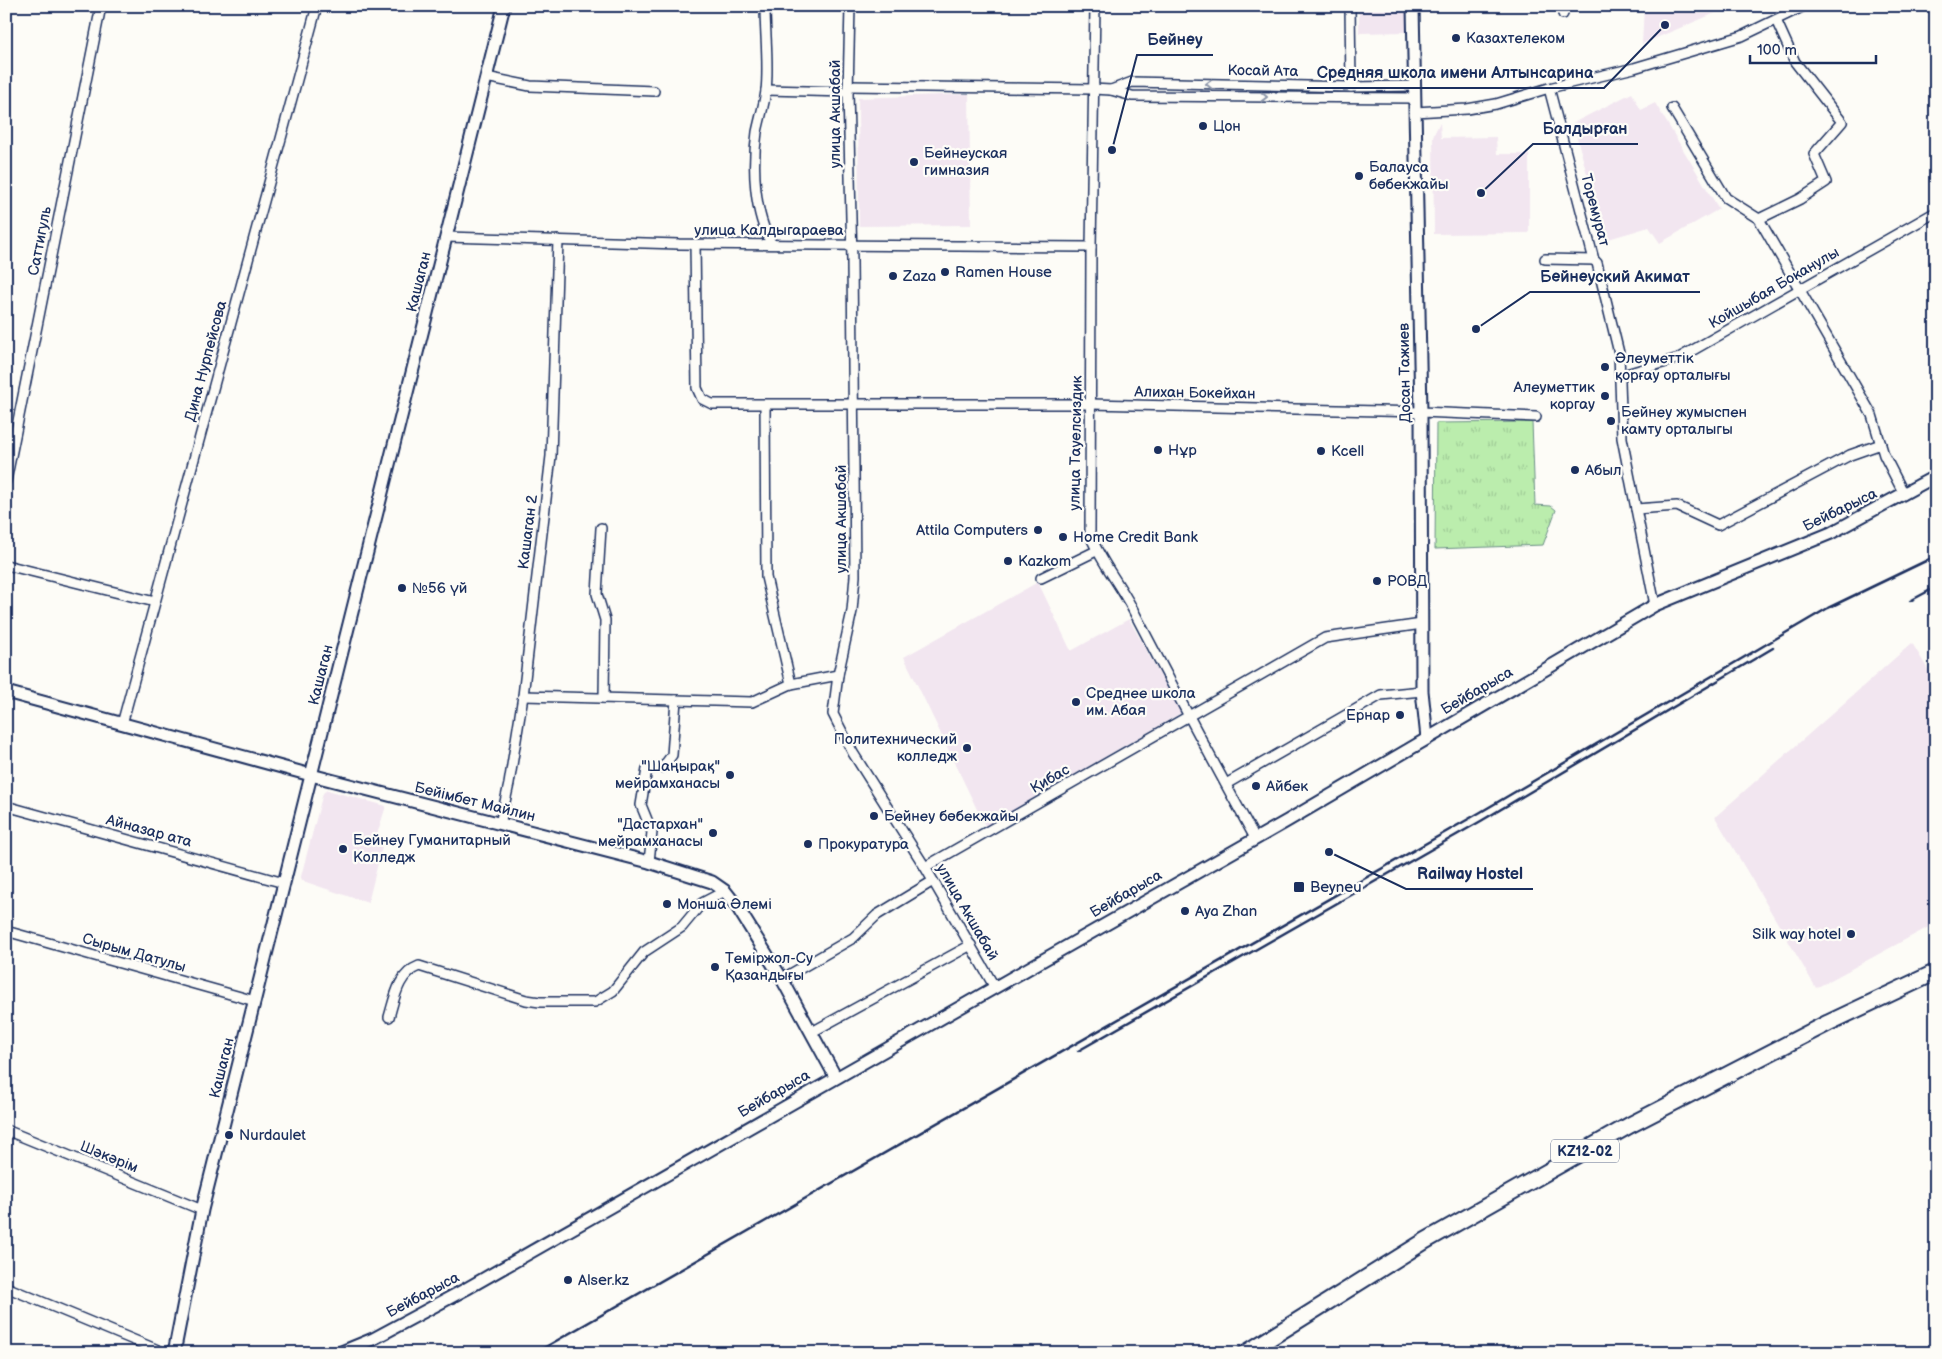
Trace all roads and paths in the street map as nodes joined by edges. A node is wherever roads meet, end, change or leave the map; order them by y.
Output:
1 (101, 6) edge
2 (317, 6) edge
3 (504, 6) edge
4 (765, 6) edge
5 (850, 6) edge
6 (1096, 6) edge
7 (1350, 6) edge
8 (1413, 6) edge
9 (1804, 6) edge
10 (1776, 20) junction
11 (486, 77) junction
12 (1230, 84) junction
13 (1415, 86) junction
14 (1351, 87) junction
15 (1549, 88) junction
16 (848, 89) junction
17 (1093, 89) junction
18 (766, 90) junction
19 (1111, 90) junction
20 (654, 91) dead end
21 (1230, 97) junction
22 (1415, 98) junction
23 (1672, 108) dead end
24 (1416, 112) junction
25 (1936, 212) edge
26 (1759, 219) junction
27 (446, 237) junction
28 (558, 240) junction
29 (695, 244) junction
30 (772, 244) junction
31 (852, 244) junction
32 (1091, 247) junction
33 (1545, 259) dead end
34 (1594, 260) junction
35 (1798, 290) junction
36 (1620, 376) junction
37 (854, 404) junction
38 (1091, 404) junction
39 (765, 405) junction
40 (1421, 412) junction
41 (1536, 417) dead end
42 (1880, 444) junction
43 (1936, 476) edge
44 (6, 481) edge
45 (1904, 494) junction
46 (1636, 509) junction
47 (601, 528) dead end
48 (1096, 551) junction
49 (6, 565) edge
50 (1042, 578) dead end
51 (155, 602) junction
52 (1655, 605) junction
53 (1422, 624) junction
54 (838, 675) junction
55 (791, 684) junction
56 (1422, 691) junction
57 (6, 692) edge
58 (523, 696) junction
59 (604, 698) junction
60 (676, 700) junction
61 (1188, 716) junction
62 (122, 724) junction
63 (1427, 738) junction
64 (311, 775) junction
65 (1226, 784) junction
66 (6, 806) edge
67 (500, 824) junction
68 (1255, 838) junction
69 (649, 862) junction
70 (925, 867) junction
71 (933, 881) junction
72 (284, 882) junction
73 (725, 891) junction
74 (6, 931) edge
75 (971, 945) junction
76 (1936, 972) edge
77 (782, 979) junction
78 (994, 986) junction
79 (255, 1001) junction
80 (389, 1017) dead end
81 (812, 1032) junction
82 (835, 1076) junction
83 (6, 1130) edge
84 (202, 1210) junction
85 (6, 1287) edge
86 (165, 1353) edge
87 (174, 1353) edge
88 (339, 1353) edge
89 (1246, 1353) edge

1 - 44 street, Саттигуль
2 - 51 street, Дина Нурпейсова
3 - 11 street, Кашаган
4 - 18 street
5 - 16 street, улица Акшабай
6 - 17 street, улица Тауелсиздик
7 - 14 street
8 - 13 street, Досан Тажиев
9 - 10 street
10 - 15 street
10 - 26 street
11 - 20 street
11 - 27 street, Кашаган
12 - 14 street, Косай Ата
12 -> 19 street, Косай Ата
12 - 21 street
13 - 14 street, Косай Ата
13 - 22 street, Досан Тажиев
15 - 24 street
15 - 34 street, Торемурат
16 - 17 street, Косай Ата
16 - 18 street, Косай Ата
16 - 31 street, улица Акшабай
17 - 19 street, Косай Ата
17 - 32 street, улица Тауелсиздик
18 - 30 street
19 - 21 street, Косай Ата
21 -> 22 street, Косай Ата
22 - 24 street, Досан Тажиев
23 - 26 street
24 - 40 street, Досан Тажиев
25 - 35 street, Койшыбая Боканулы
26 - 35 street
27 - 28 street, улица Калдыгараева
27 - 64 street, Кашаган
28 - 29 street, улица Калдыгараева
28 - 58 street, Кашаган 2
29 - 30 street, улица Калдыгараева
29 - 39 street, Алихан Бокейхан
30 - 31 street, улица Калдыгараева
31 - 32 street, улица Калдыгараева
31 - 37 street, улица Акшабай
32 - 38 street, улица Тауелсиздик
33 - 34 street
34 - 36 street, Торемурат
35 - 36 street, Койшыбая Боканулы
35 - 42 street
36 - 46 street, Торемурат
37 - 38 street, Алихан Бокейхан
37 - 39 street, Алихан Бокейхан
37 - 54 street, улица Акшабай
38 - 40 street, Алихан Бокейхан
38 - 48 street, улица Тауелсиздик
39 - 55 street
40 - 41 street, Алихан Бокейхан
40 - 53 street, Досан Тажиев
42 - 45 street
42 - 46 street
43 - 45 street, Бейбарыса
45 - 52 street, Бейбарыса
46 - 52 street, Торемурат
47 - 59 street
48 - 50 street
48 - 61 street, улица Тауелсиздик
49 - 51 street
51 - 62 street, Дина Нурпейсова
52 - 63 street, Бейбарыса
53 - 56 street, Досан Тажиев
53 - 61 street, Қибас
54 - 55 street
54 - 70 street, улица Акшабай
55 - 60 street
56 - 63 street, Досан Тажиев
56 - 65 street
57 - 62 street, Бейімбет Майлин
58 - 59 street
58 - 67 street, Кашаган 2
59 - 60 street
60 - 69 street
61 - 65 street, улица Тауелсиздик
61 - 70 street, Қибас
62 - 64 street, Бейімбет Майлин
63 - 68 street, Бейбарыса
64 - 67 street, Бейімбет Майлин
64 - 72 street, Кашаган
65 - 68 street, улица Тауелсиздик
66 - 72 street, Айназар ата
67 - 69 street, Бейімбет Майлин
68 - 78 street, Бейбарыса
69 - 73 street, Бейімбет Майлин
70 - 71 street, улица Акшабай
71 - 75 street, улица Акшабай
71 - 77 street
72 - 79 street, Кашаган
73 - 77 street, Бейімбет Майлин
73 - 80 street
74 - 79 street, Сырым Датулы
75 - 78 street, улица Акшабай
75 - 81 street
76 - 89 highway, KZ12-02
77 - 81 street, Бейімбет Майлин
78 - 82 street, Бейбарыса
79 - 84 street, Кашаган
81 - 82 street, Бейімбет Майлин
82 - 88 street, Бейбарыса
83 - 84 street, Шәкәрім
84 - 87 street, Кашаган
85 - 86 street

